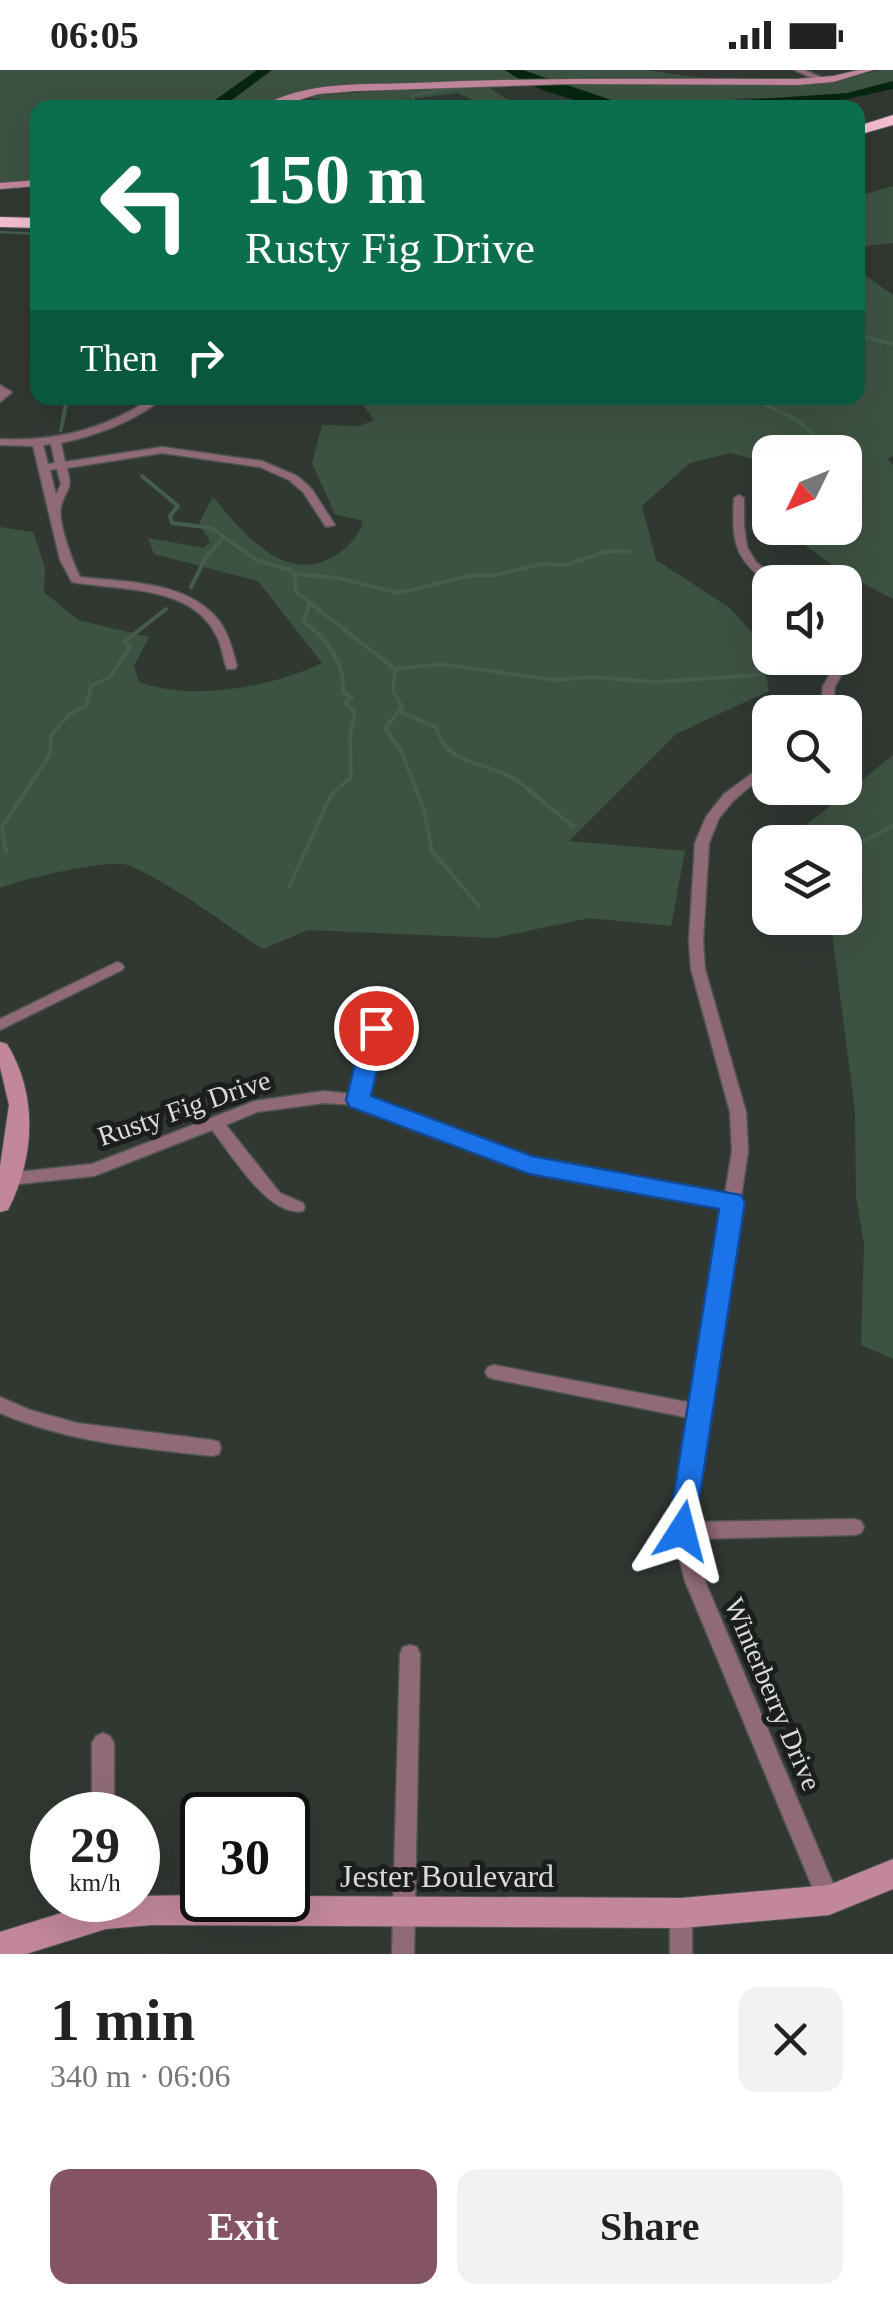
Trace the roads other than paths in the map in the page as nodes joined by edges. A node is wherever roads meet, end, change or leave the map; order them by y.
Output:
1 (798, 70) edge
2 (868, 70) edge
3 (824, 80) junction
4 (282, 100) edge
5 (893, 120) edge
6 (865, 129) edge
7 (893, 137) edge
8 (865, 146) edge
9 (30, 184) edge
10 (0, 186) edge
11 (0, 208) edge
12 (30, 209) edge
13 (0, 222) edge
14 (30, 222) edge
15 (0, 388) edge
16 (0, 399) edge
17 (145, 405) edge
18 (54, 441) junction
19 (0, 442) edge
20 (38, 444) junction
21 (61, 465) junction
22 (44, 468) junction
23 (740, 498) dead end
24 (53, 512) junction
25 (330, 525) dead end
26 (755, 565) edge
27 (231, 666) dead end
28 (752, 778) edge
29 (117, 966) dead end
30 (365, 1016) dead end
31 (0, 1026) edge
32 (0, 1048) edge
33 (358, 1100) junction
34 (216, 1122) junction
35 (4, 1180) edge
36 (732, 1202) junction
37 (0, 1204) edge
38 (297, 1207) dead end
39 (494, 1372) dead end
40 (0, 1405) edge
41 (701, 1412) junction
42 (212, 1448) dead end
43 (854, 1527) dead end
44 (682, 1531) junction
45 (410, 1654) dead end
46 (103, 1743) dead end
47 (104, 1792) edge
48 (893, 1874) edge
49 (829, 1900) junction
50 (160, 1910) edge
51 (405, 1910) junction
52 (681, 1913) junction
53 (66, 1922) edge
54 (0, 1947) edge
55 (403, 1954) edge
56 (682, 1954) edge

1 - 3 street
2 - 3 street
3 - 4 street
5 - 6 highway
7 - 8 highway
9 - 10 street
11 - 12 highway
13 - 14 highway
15 - 16 street
17 - 18 street
18 - 20 street
18 - 21 street
19 - 20 street
20 - 22 street
21 - 22 street
21 - 24 street
21 - 25 street
22 - 24 street
23 - 26 street
24 - 27 street
28 - 36 street, Winterberry Drive
29 - 31 street
30 - 33 street
32 - 35 street
33 - 34 street, Rusty Fig Drive
33 - 36 street, Rusty Fig Drive
34 - 35 street, Rusty Fig Drive
34 - 38 street
35 - 37 street
36 - 41 street, Winterberry Drive
39 - 41 street
40 - 42 street
41 - 44 street, Winterberry Drive
43 - 44 street
44 - 49 street, Winterberry Drive
45 - 51 street
46 - 47 street
48 - 49 street, Jester Boulevard
49 - 52 street, Jester Boulevard
50 - 51 street, Jester Boulevard
51 - 52 street, Jester Boulevard
51 - 55 street
52 - 56 street
53 - 54 street, Jester Boulevard

